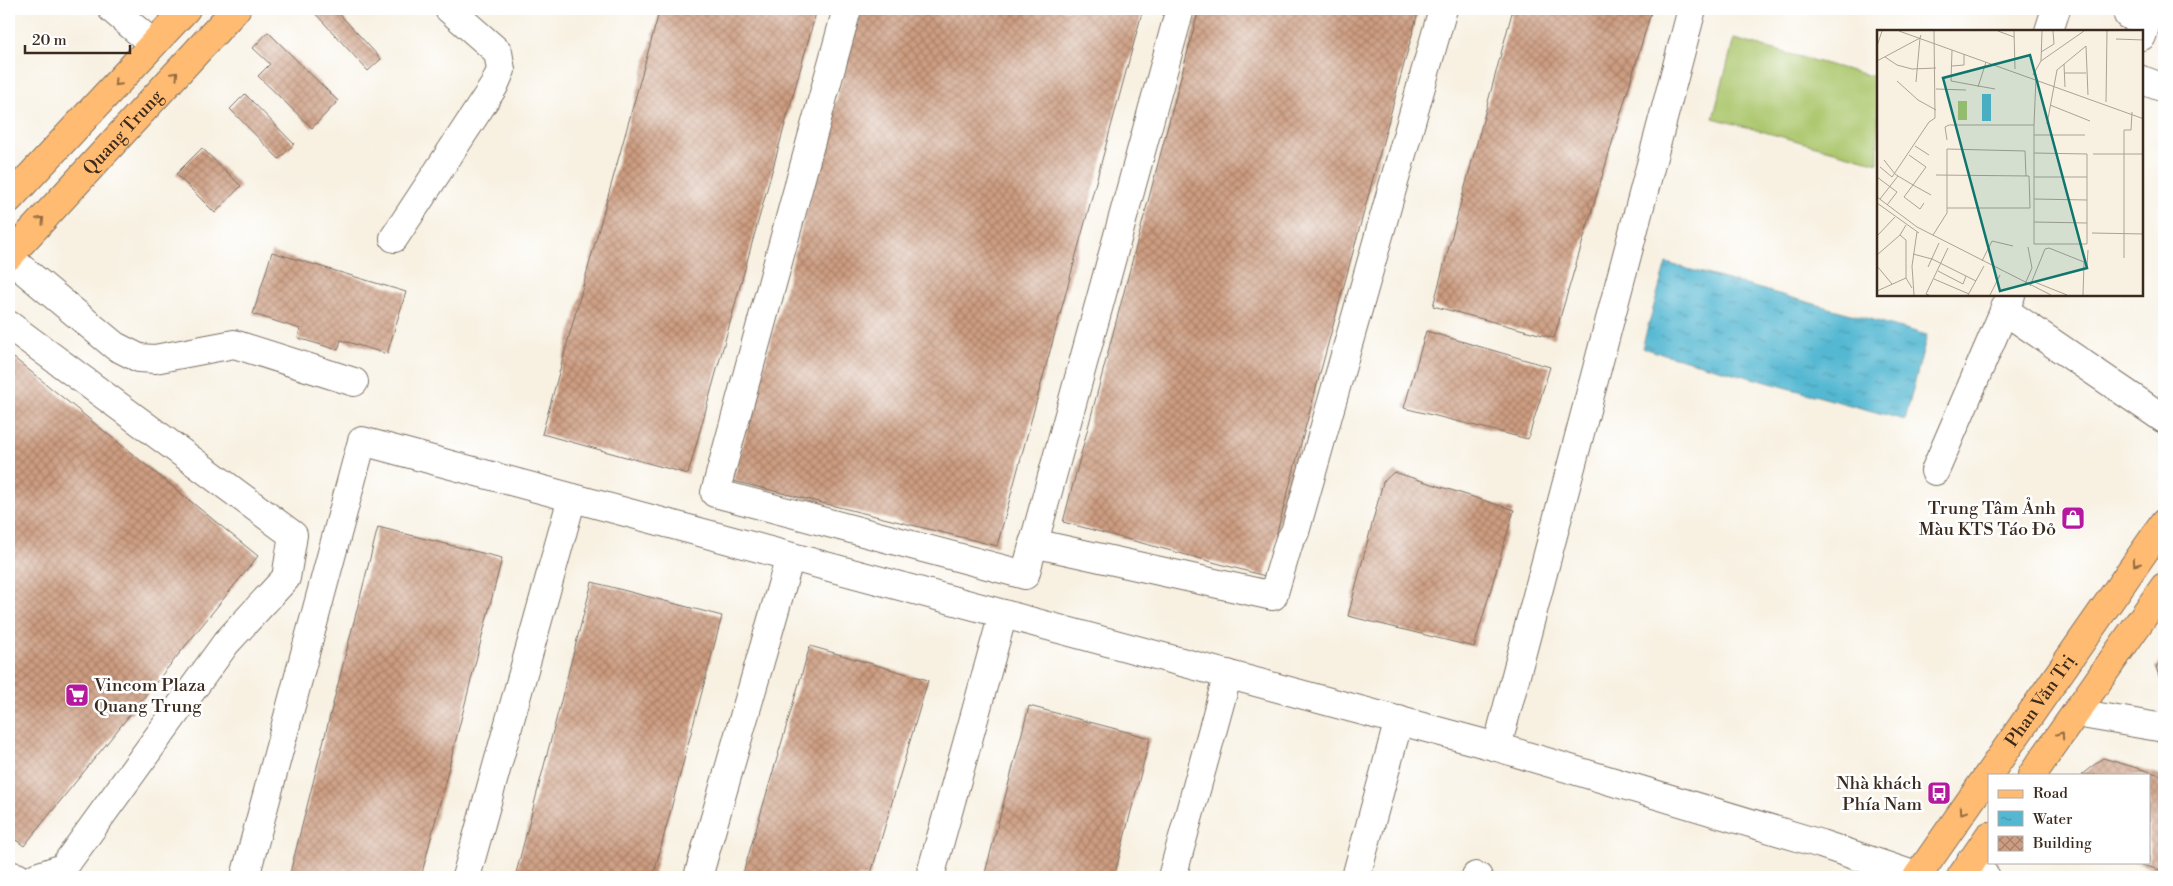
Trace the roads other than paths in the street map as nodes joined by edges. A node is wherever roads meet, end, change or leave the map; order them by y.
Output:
1 (112, 9) edge
2 (186, 9) edge
3 (236, 9) edge
4 (449, 9) edge
5 (847, 9) edge
6 (1180, 9) edge
7 (1443, 9) edge
8 (1692, 9) edge
9 (2056, 9) edge
10 (2049, 30) edge
11 (153, 44) junction
12 (2143, 80) edge
13 (2164, 88) edge
14 (13, 186) edge
15 (394, 238) dead end
16 (9, 257) edge
17 (2007, 302) edge
18 (13, 337) edge
19 (354, 382) dead end
20 (2164, 420) edge
21 (1936, 471) dead end
22 (572, 498) junction
23 (2164, 523) edge
24 (1033, 543) junction
25 (790, 557) junction
26 (2164, 587) edge
27 (1004, 614) junction
28 (1228, 674) junction
29 (2076, 713) junction
30 (1399, 720) junction
31 (2164, 728) edge
32 (1497, 747) junction
33 (1990, 774) edge
34 (2033, 774) edge
35 (1988, 776) edge
36 (1988, 838) edge
37 (1973, 872) edge
38 (9, 875) edge
39 (17, 877) edge
40 (36, 877) edge
41 (245, 877) edge
42 (466, 877) edge
43 (698, 877) edge
44 (930, 877) edge
45 (1172, 877) edge
46 (1356, 877) edge
47 (1918, 877) edge

1 - 11 street
2 - 11 main road, Quang Trung
16 -> 3 main road, Quang Trung
4 - 15 street
5 - 24 street
6 - 24 street
7 - 24 street
8 - 32 street
9 - 10 street
11 -> 14 main road, Quang Trung
12 - 13 street
16 - 19 street
17 - 20 street
17 - 21 street
18 - 40 street
22 - 25 street
22 - 41 street
22 - 42 street
23 -> 33 main road, Phan Văn Trị
25 - 27 street
25 - 43 street
26 - 29 main road, Phan Văn Trị
27 - 28 street
27 - 44 street
28 - 30 street
28 - 45 street
29 - 31 street
34 -> 29 main road, Phan Văn Trị
30 - 32 street
30 - 46 street
32 - 47 street
35 -> 47 main road, Phan Văn Trị
36 - 37 main road
38 - 39 street

